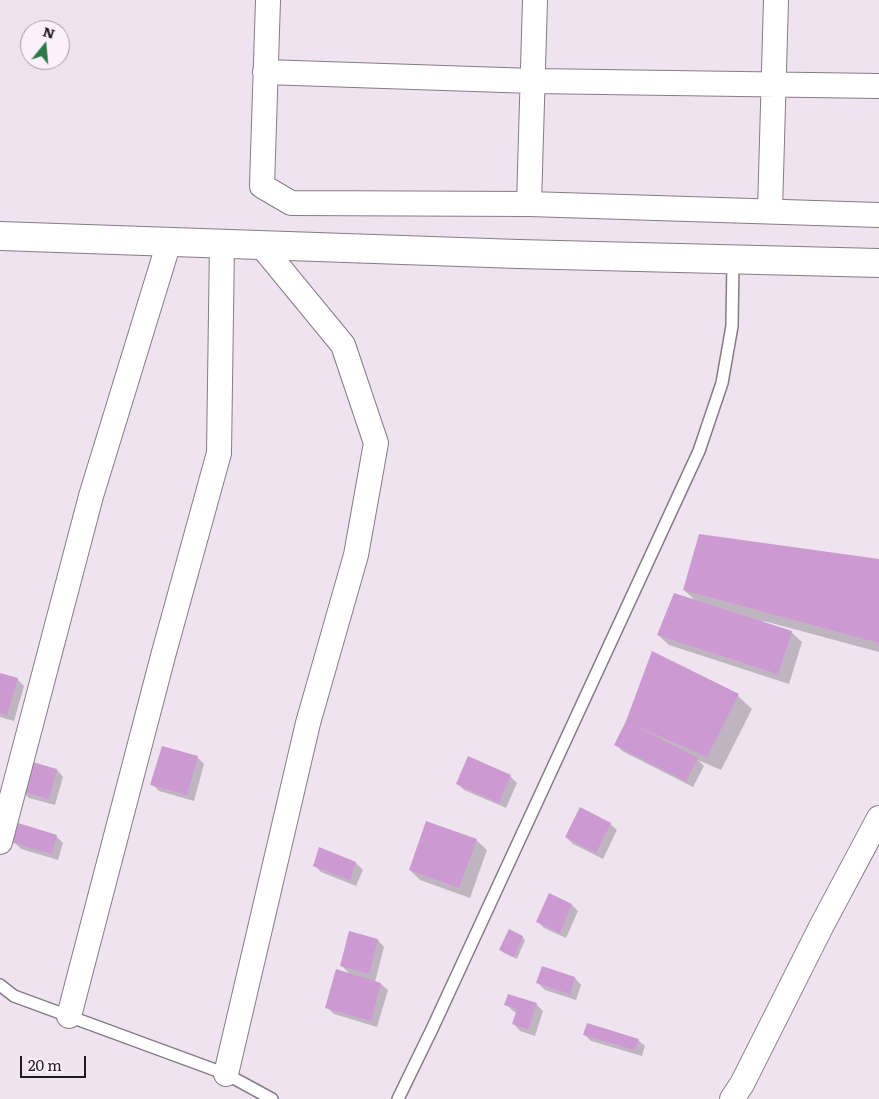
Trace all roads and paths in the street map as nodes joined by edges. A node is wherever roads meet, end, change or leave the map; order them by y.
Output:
1 (268, 0) edge
2 (535, 0) edge
3 (776, 0) edge
4 (265, 72) junction
5 (533, 81) junction
6 (774, 84) junction
7 (879, 86) edge
8 (529, 204) junction
9 (770, 211) junction
10 (879, 215) edge
11 (0, 236) edge
12 (169, 242) junction
13 (222, 243) junction
14 (260, 244) junction
15 (733, 260) junction
16 (879, 263) edge
17 (879, 818) edge
18 (0, 842) edge
19 (0, 984) edge
20 (68, 1016) junction
21 (226, 1074) junction
22 (272, 1099) edge
23 (398, 1099) edge
24 (732, 1099) edge

1 - 4 street
2 - 5 street
3 - 6 street
4 - 5 street
4 - 8 street
5 - 6 street
5 - 8 street
6 - 7 street
6 - 9 street
8 - 9 street
9 - 10 street
11 - 12 street
12 - 13 street
12 - 18 street
13 - 14 street
13 - 20 street
14 - 15 street
14 - 21 street
15 - 16 street
15 - 23 lane
17 - 24 street
19 - 20 lane
20 - 21 lane
21 - 22 lane

